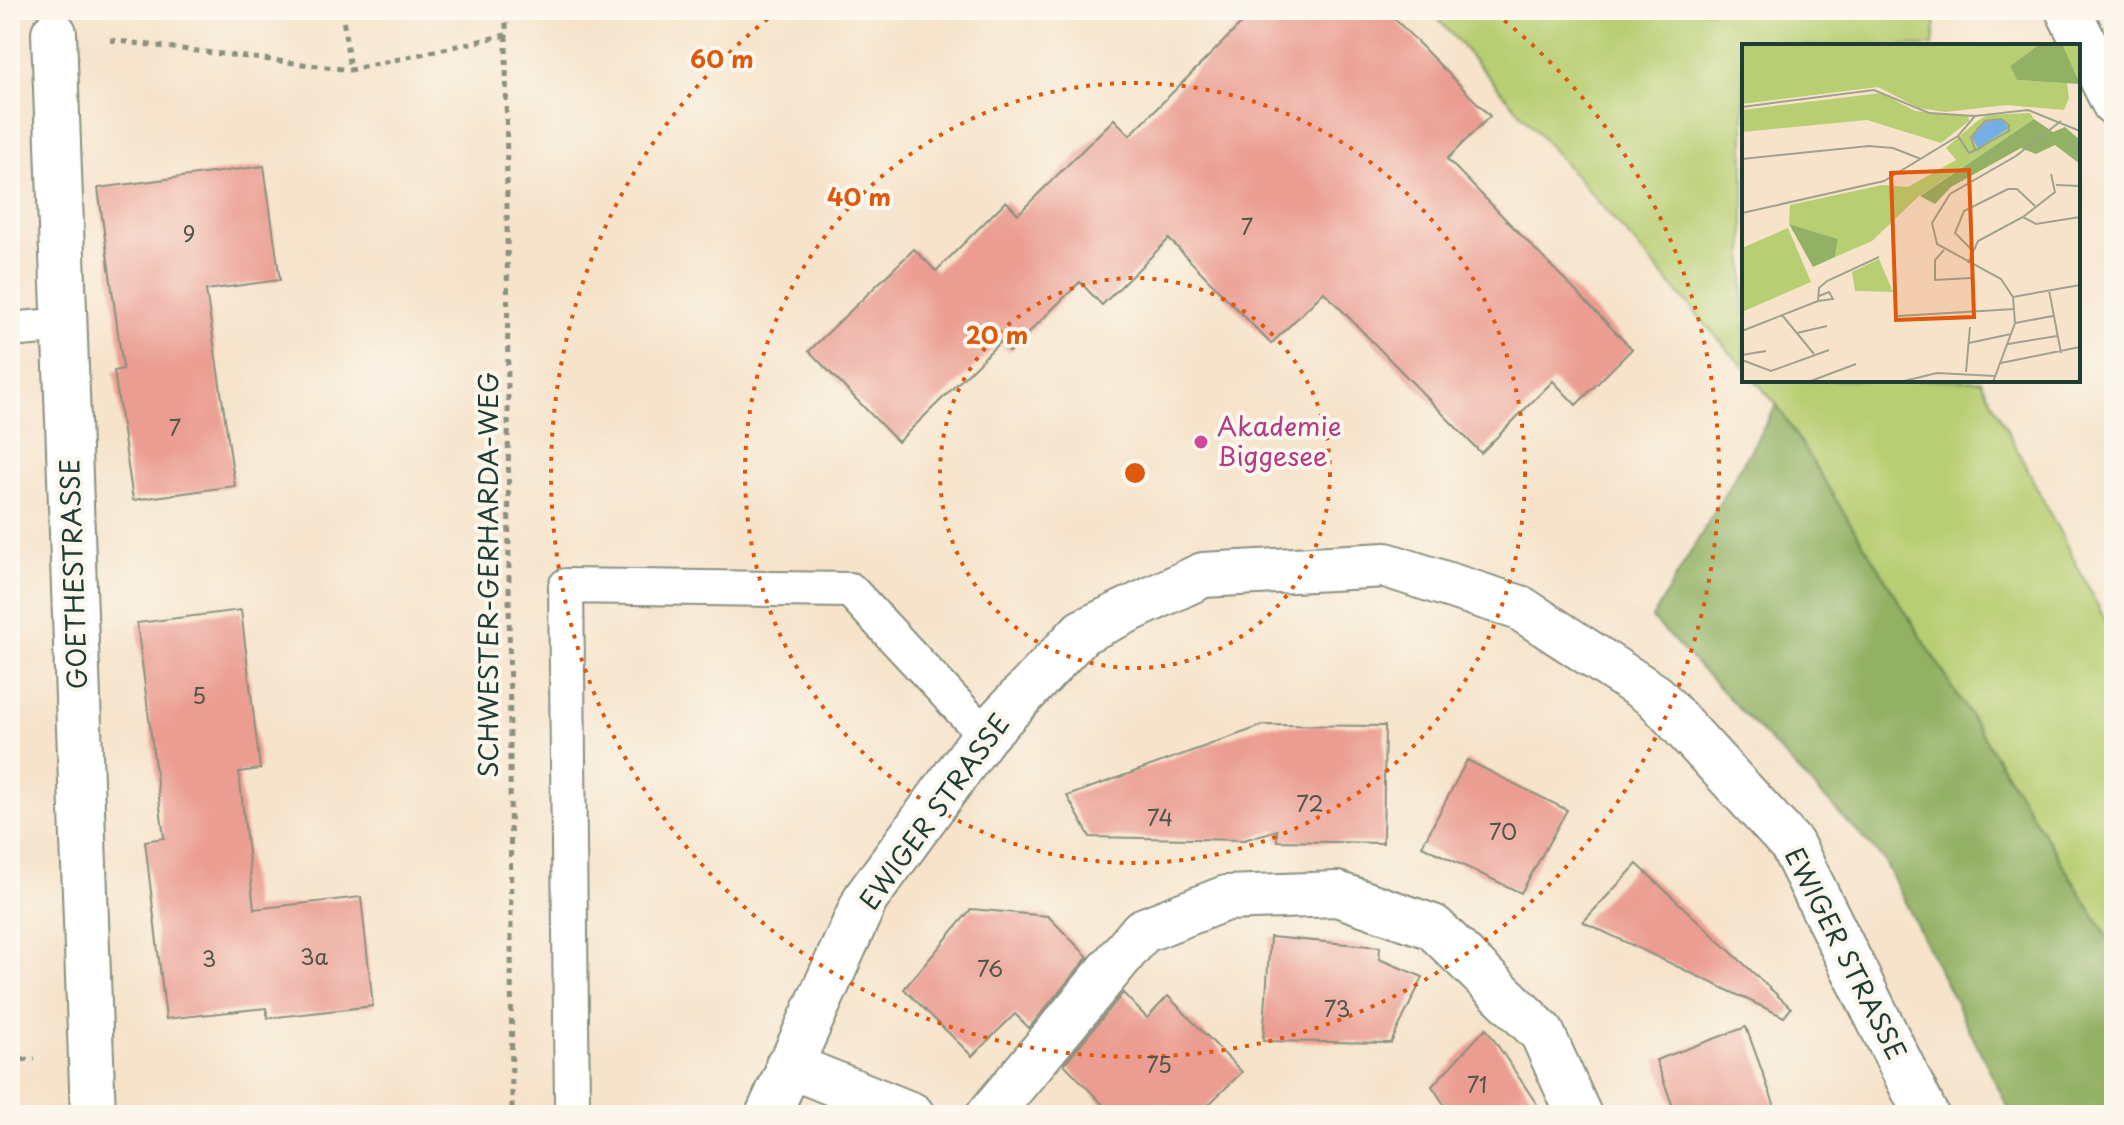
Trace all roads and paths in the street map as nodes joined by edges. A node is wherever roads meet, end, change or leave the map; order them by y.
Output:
1 (342, 10) edge
2 (506, 10) edge
3 (2068, 10) edge
4 (54, 33) joint
5 (506, 35) junction
6 (350, 70) junction
7 (2114, 103) edge
8 (65, 325) junction
9 (10, 330) edge
10 (985, 735) junction
11 (788, 1065) junction
12 (572, 1103) dead end
13 (93, 1115) edge
14 (512, 1115) edge
15 (768, 1115) edge
16 (912, 1115) edge
17 (989, 1115) edge
18 (1579, 1115) edge
19 (1926, 1115) edge

1 - 6 path
2 - 5 path, SCHWESTER-GERHARDA-WEG
3 - 7 street
4 - 6 path
4 - 8 street, GOETHESTRASSE
5 - 6 path
5 - 14 path, SCHWESTER-GERHARDA-WEG
8 - 9 lane
8 - 13 street, GOETHESTRASSE
10 - 11 street, EWIGER STRASSE
10 - 12 lane
10 - 19 street, EWIGER STRASSE
11 - 15 street, EWIGER STRASSE
11 - 16 street
17 - 18 street

